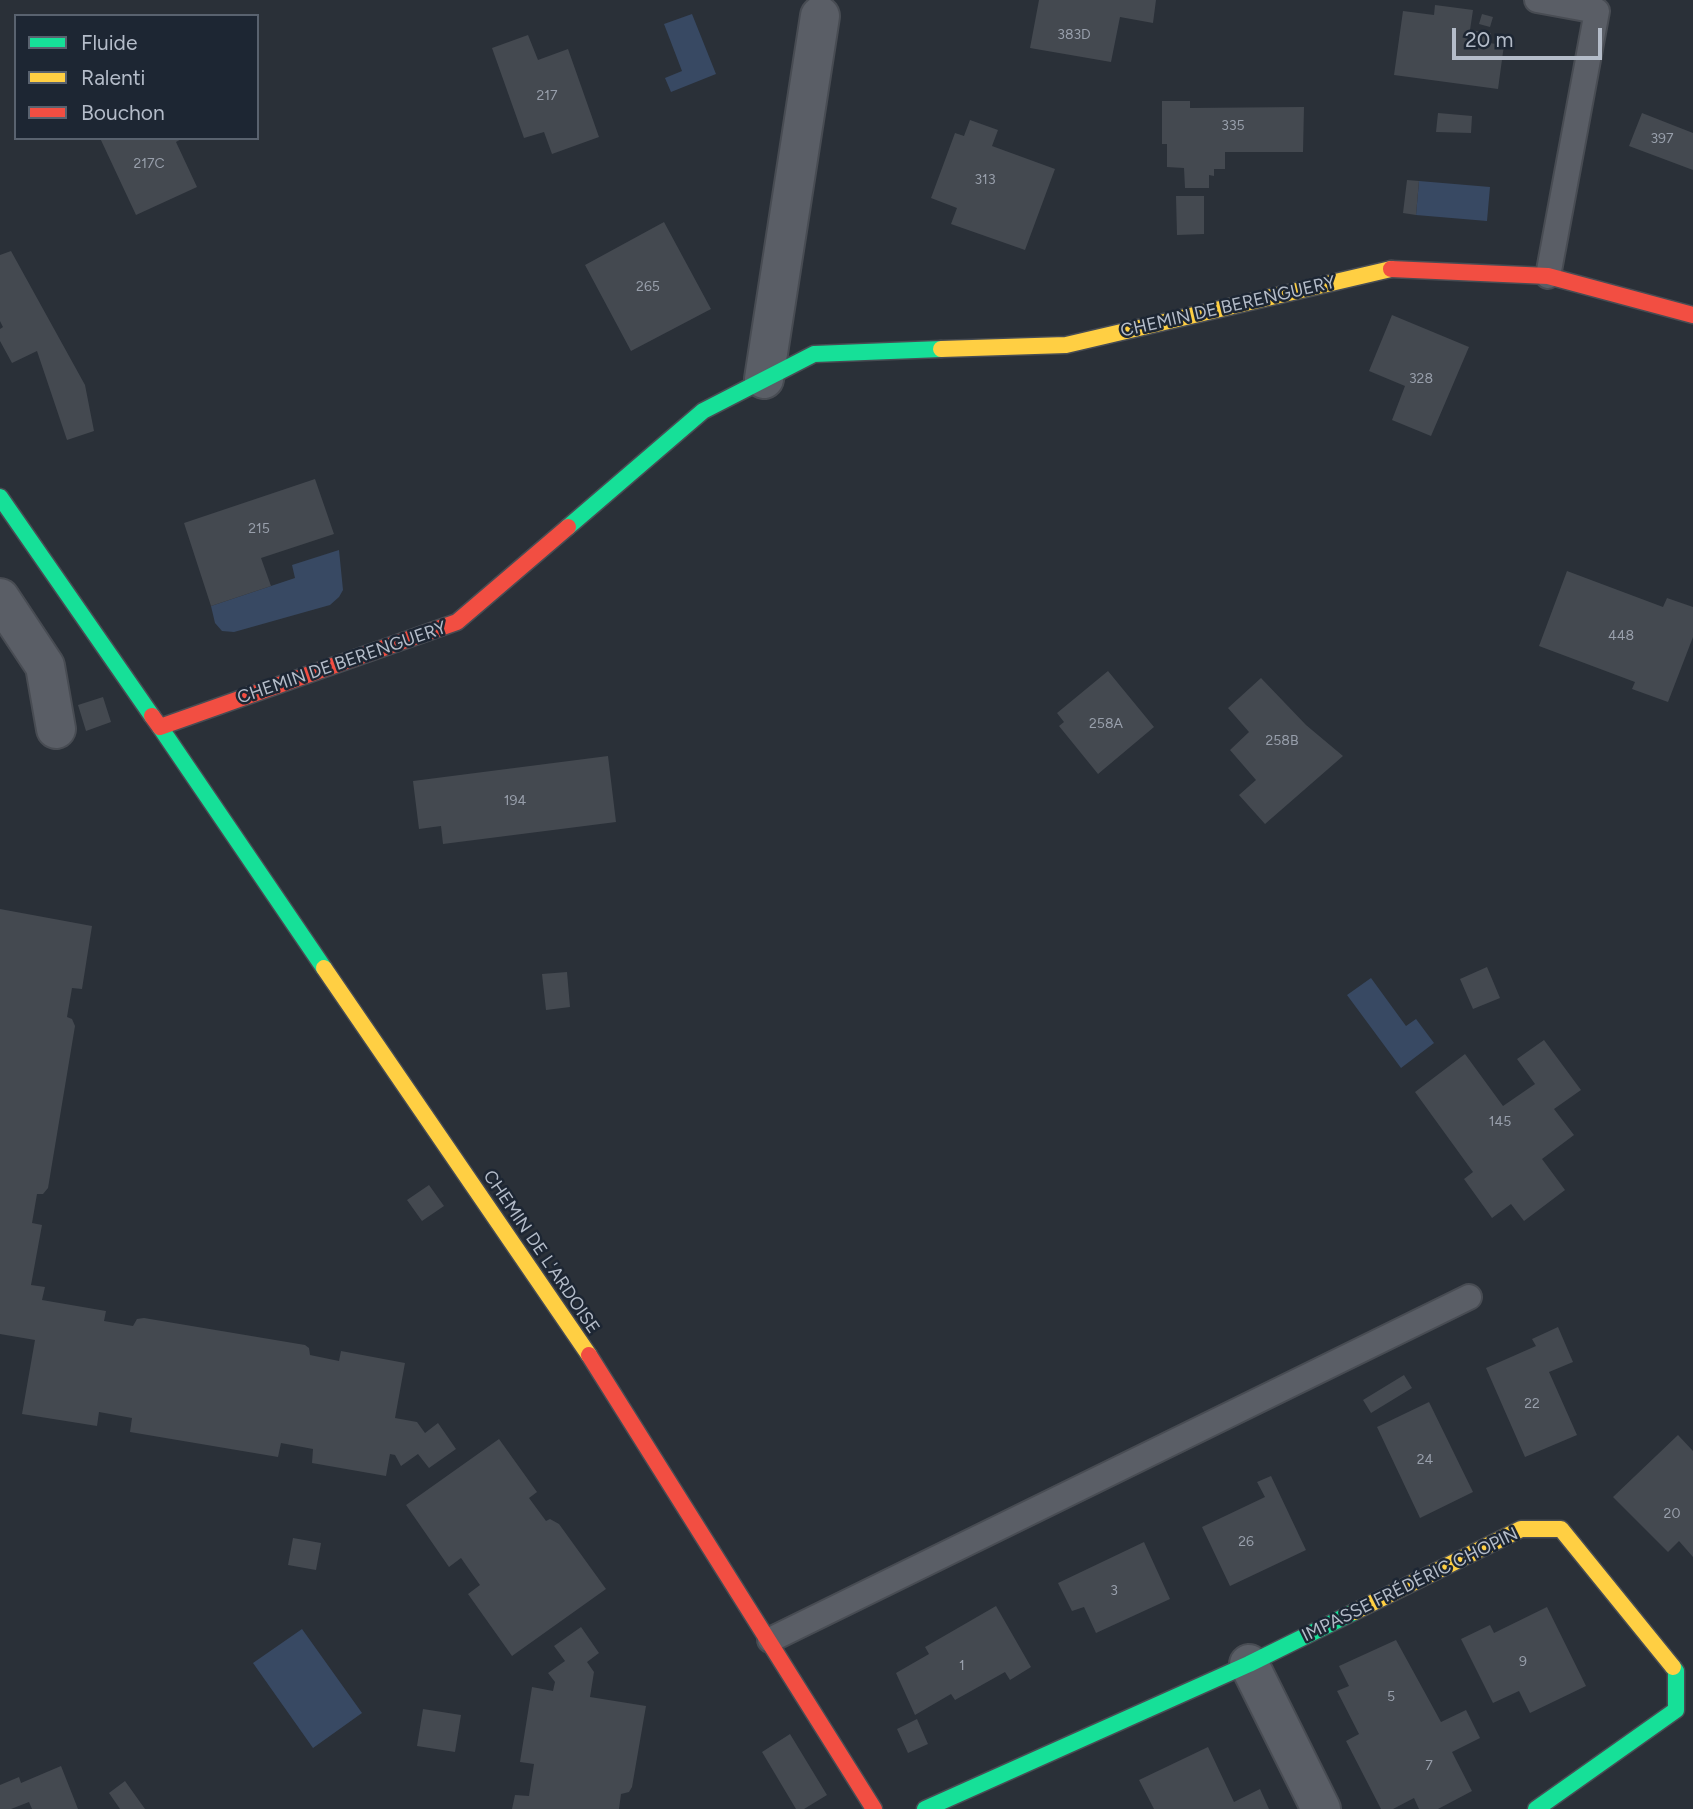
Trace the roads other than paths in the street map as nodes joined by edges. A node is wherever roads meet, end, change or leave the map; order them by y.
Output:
1 (1537, 0) edge
2 (820, 16) dead end
3 (1548, 276) junction
4 (1693, 315) edge
5 (764, 379) junction
6 (0, 498) edge
7 (0, 598) edge
8 (160, 727) junction
9 (56, 729) dead end
10 (1469, 1297) dead end
11 (770, 1640) junction
12 (1249, 1664) junction
13 (874, 1809) edge
14 (925, 1809) edge
15 (1321, 1809) edge
16 (1536, 1809) edge

1 - 3 lane
2 - 5 street
3 - 4 street, CHEMIN DE BERENGUERY
3 - 5 street, CHEMIN DE BERENGUERY
5 - 8 street, CHEMIN DE BERENGUERY
6 - 8 street
7 - 9 street
8 - 11 street, CHEMIN DE L'ARDOISE
10 - 11 lane
11 - 13 street, CHEMIN DE L'ARDOISE
12 - 14 street, IMPASSE FRÉDÉRIC CHOPIN
12 - 15 street
12 - 16 street, IMPASSE FRÉDÉRIC CHOPIN

